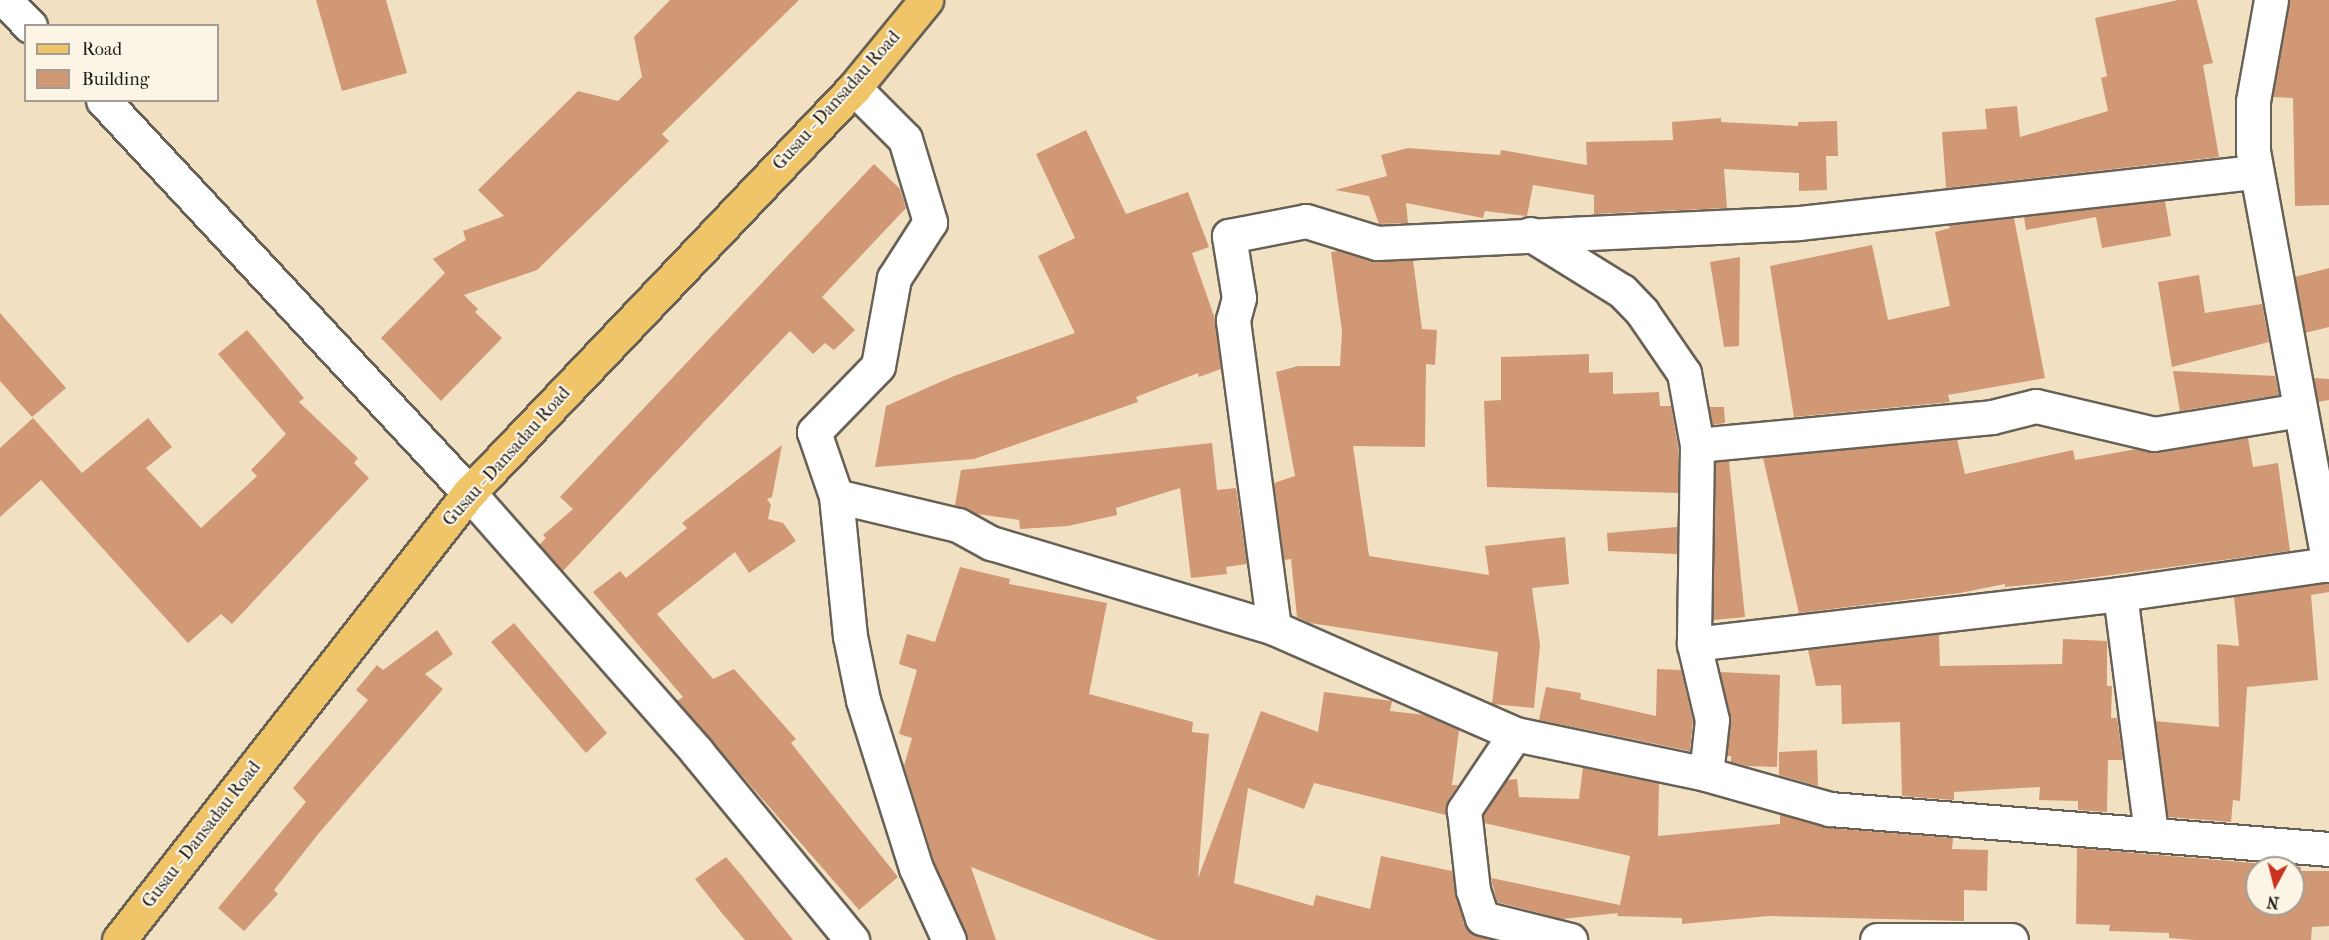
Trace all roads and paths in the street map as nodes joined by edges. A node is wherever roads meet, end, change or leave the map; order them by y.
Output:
1 (5, 0) edge
2 (926, 0) edge
3 (2271, 0) edge
4 (28, 24) edge
5 (854, 88) junction
6 (105, 102) edge
7 (2256, 172) junction
8 (1530, 234) junction
9 (2300, 410) junction
10 (1697, 445) junction
11 (469, 494) junction
12 (836, 496) junction
13 (2329, 564) edge
14 (2120, 594) junction
15 (1275, 628) junction
16 (1694, 644) junction
17 (1515, 734) junction
18 (1706, 774) junction
19 (2151, 834) junction
20 (2329, 849) edge
21 (119, 940) edge
22 (852, 940) edge
23 (949, 940) edge
24 (1570, 940) edge
25 (1877, 940) edge
26 (2011, 940) edge

1 - 4 street
2 - 5 main road, Gusau - Dansadau Road
3 - 7 street
5 - 11 main road, Gusau - Dansadau Road
5 - 12 street
6 - 11 street
7 - 8 street
7 - 9 street
8 - 10 street
8 - 15 street
9 - 10 street
9 - 13 street
10 - 16 street
11 - 21 main road, Gusau - Dansadau Road
11 - 22 street
12 - 15 street
12 - 23 street
13 - 14 street
14 - 16 street
14 - 19 street
15 - 17 street
16 - 18 street
17 - 18 street
17 - 24 street
18 - 19 street
19 - 20 street
25 - 26 street

